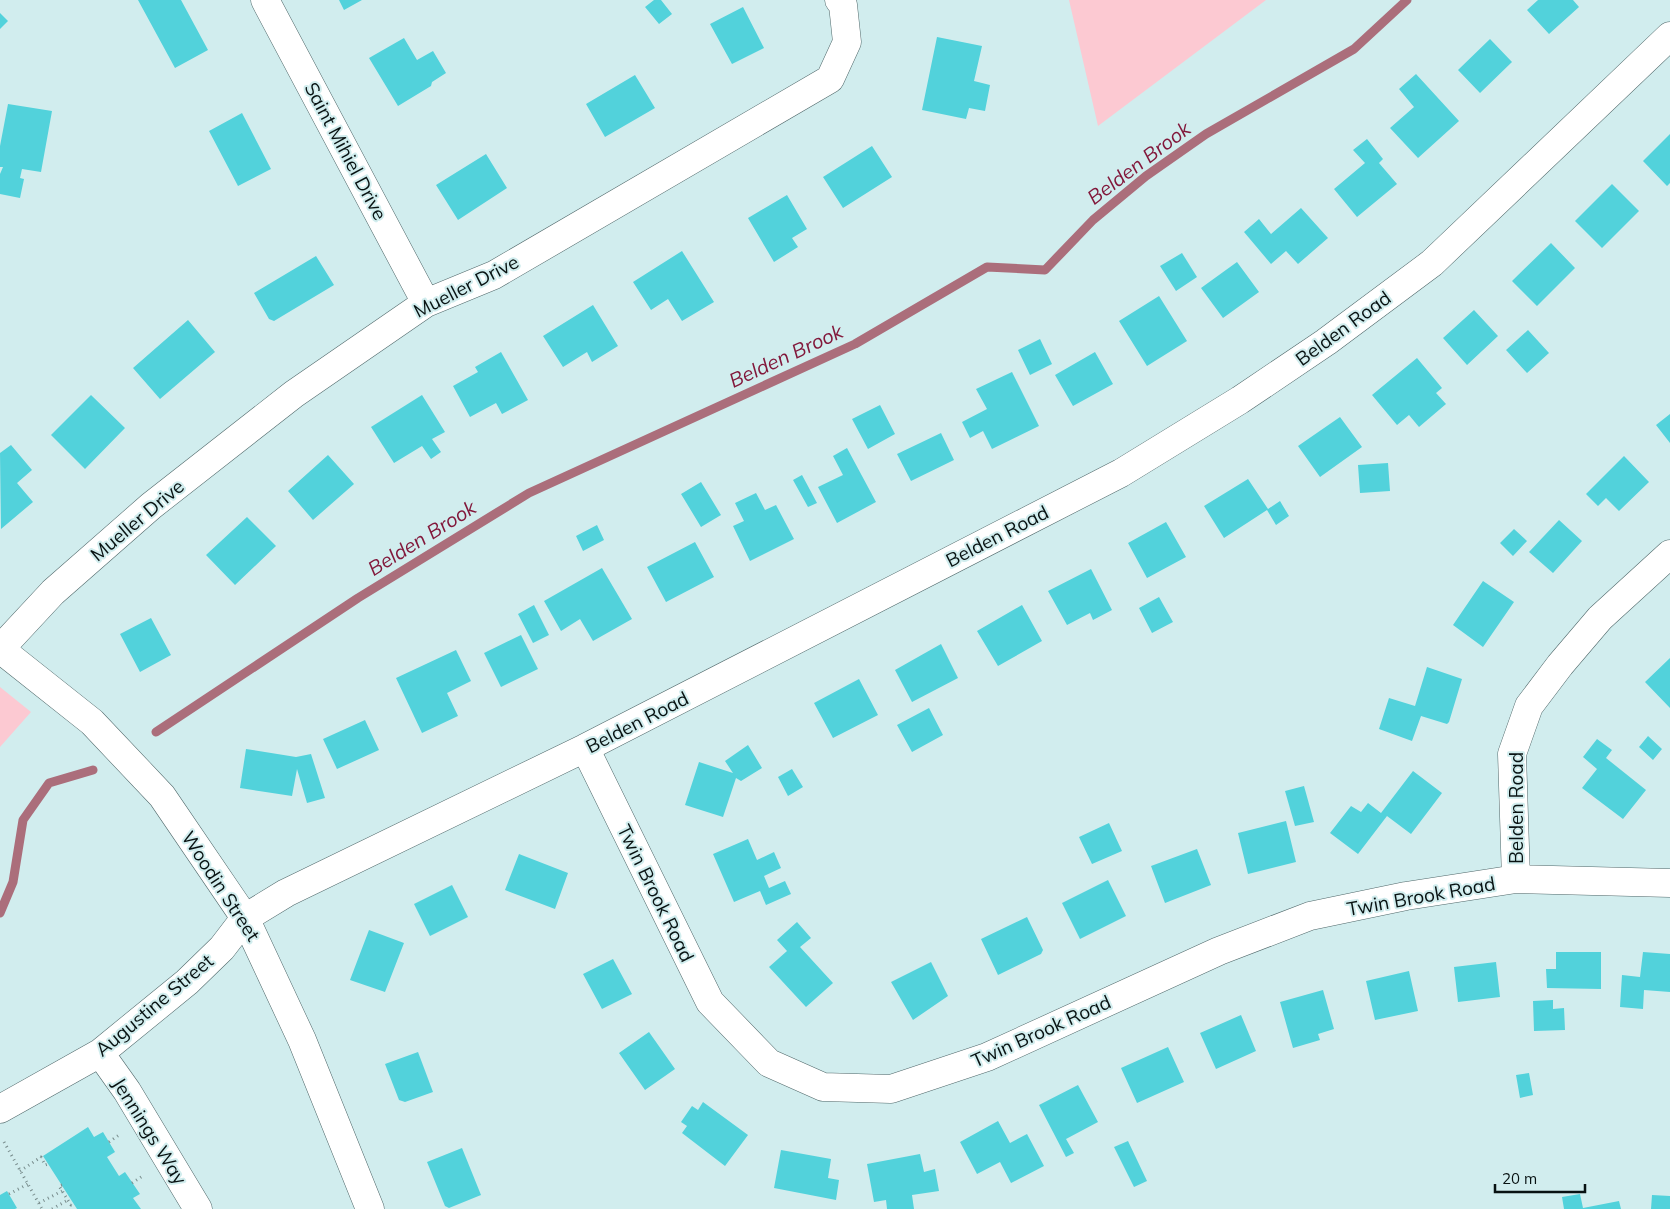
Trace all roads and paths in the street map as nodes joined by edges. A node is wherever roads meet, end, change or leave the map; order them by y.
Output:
1 (265, 0) edge
2 (839, 0) edge
3 (1670, 36) edge
4 (426, 302) junction
5 (1670, 554) edge
6 (0, 649) edge
7 (585, 748) junction
8 (1516, 879) junction
9 (1670, 883) edge
10 (245, 918) junction
11 (100, 1053) junction
12 (0, 1109) edge
13 (124, 1132) dead end
14 (4, 1142) dead end
15 (109, 1142) dead end
16 (48, 1164) dead end
17 (20, 1171) junction
18 (149, 1173) dead end
19 (132, 1183) dead end
20 (28, 1184) junction
21 (62, 1185) dead end
22 (62, 1190) junction
23 (9, 1194) dead end
24 (68, 1200) junction
25 (39, 1203) junction
26 (73, 1204) dead end
27 (42, 1209) edge
28 (52, 1209) edge
29 (198, 1209) edge
30 (370, 1209) edge

1 - 4 street, Saint Mihiel Drive
2 - 4 street, Mueller Drive
3 - 7 street, Belden Road
4 - 6 street, Mueller Drive
5 - 8 street, Belden Road
6 - 10 street, Woodin Street
7 - 8 street, Twin Brook Road
7 - 10 street, Belden Road
8 - 9 street, Twin Brook Road
10 - 11 street, Augustine Street
10 - 30 street, Woodin Street
11 - 12 street, Augustine Street
11 - 29 street, Jennings Way
13 - 15 path
14 - 17 path
16 - 17 path
17 - 20 path
18 - 19 path
20 - 23 path
20 - 25 path
21 - 22 path
22 - 24 path
22 - 25 path
24 - 26 path
24 - 28 path
25 - 27 path

